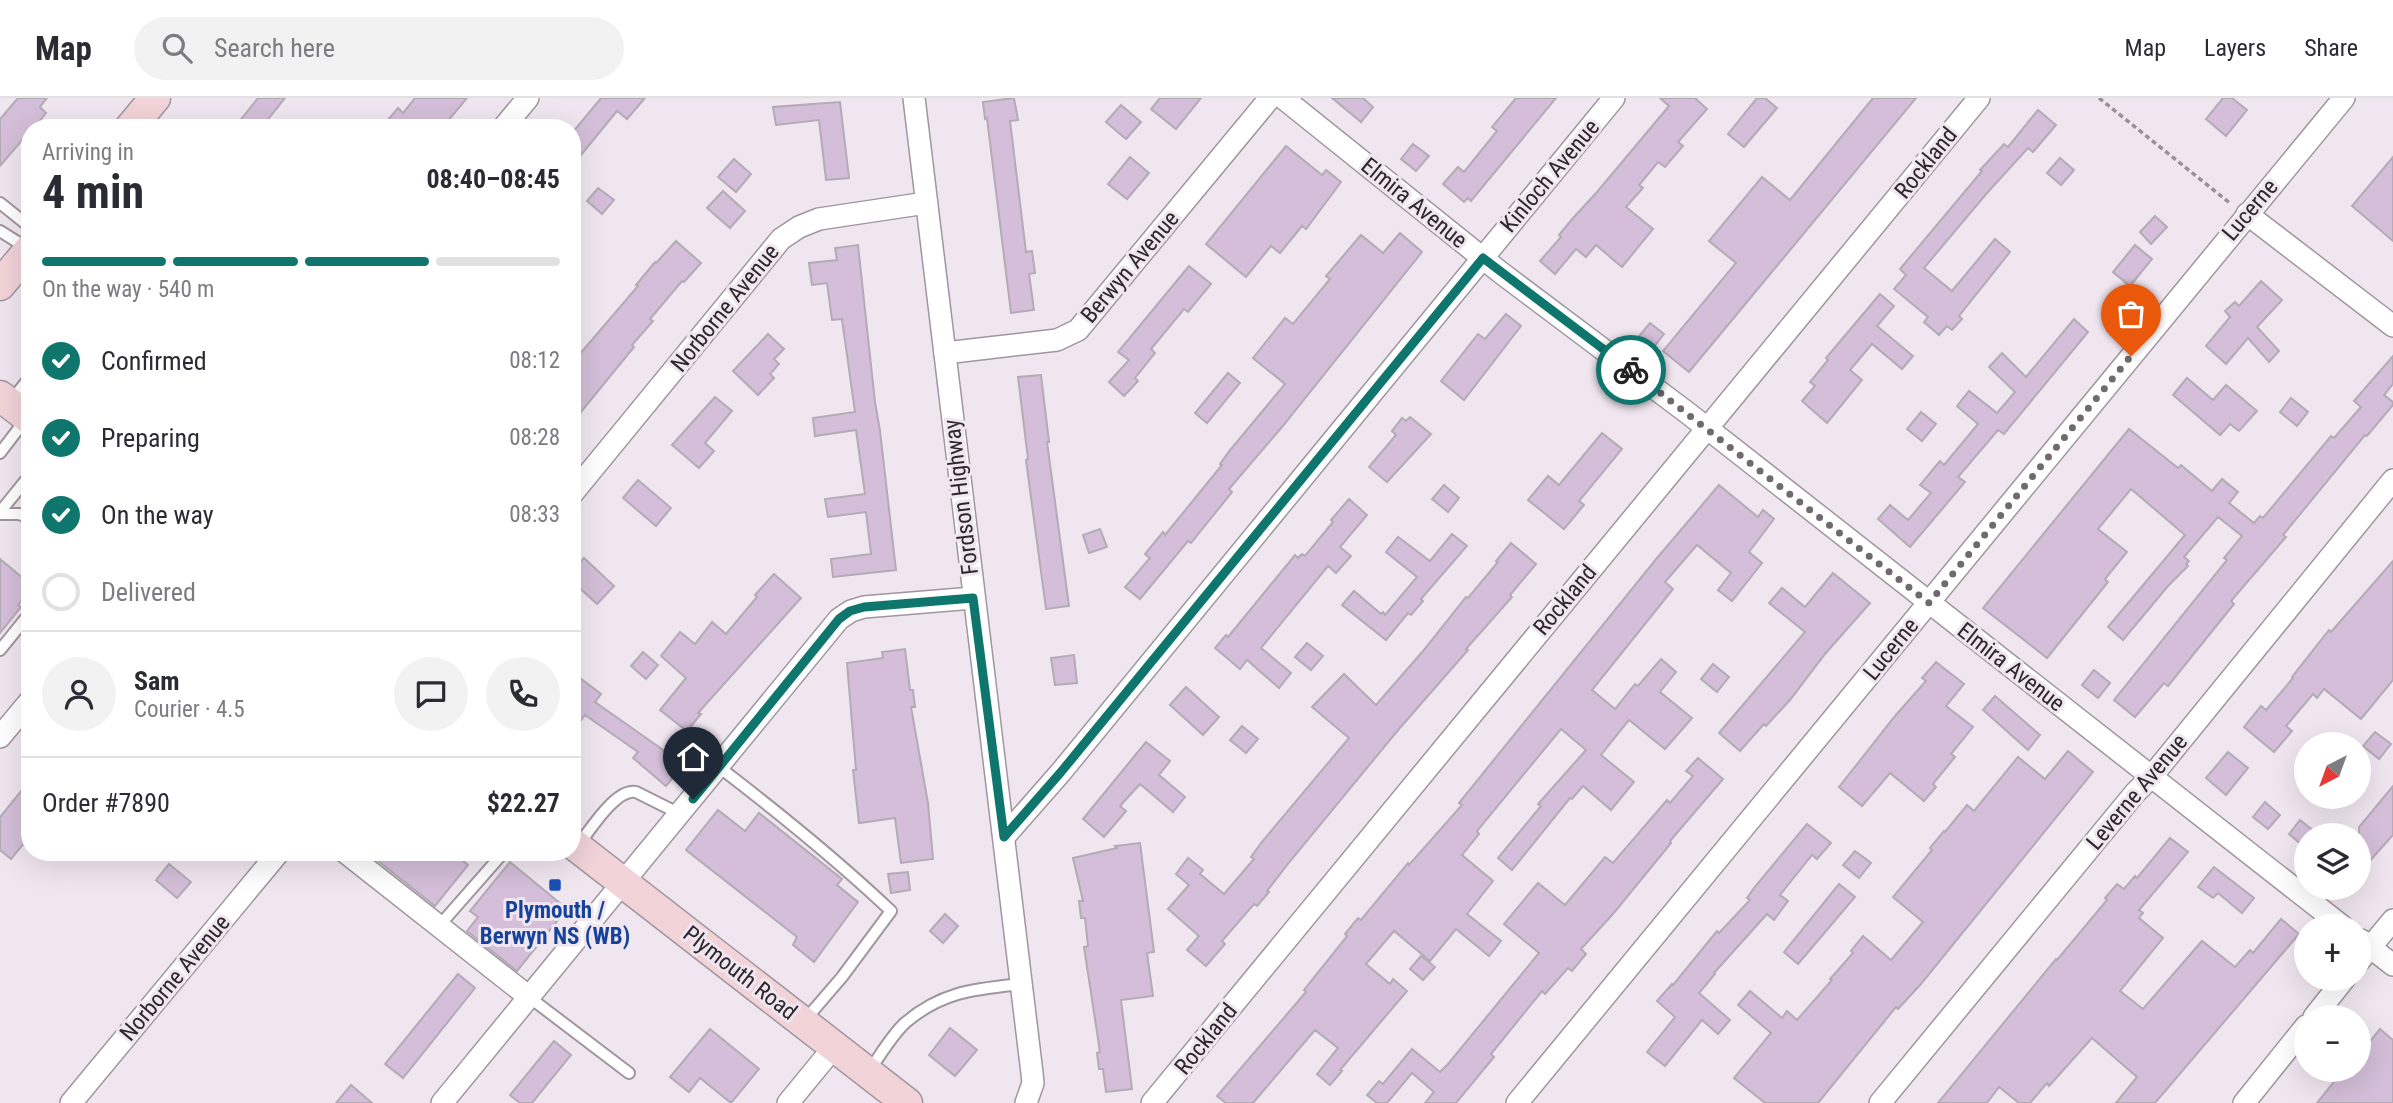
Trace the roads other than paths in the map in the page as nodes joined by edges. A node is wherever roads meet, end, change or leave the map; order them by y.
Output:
1 (155, 98) edge
2 (528, 98) edge
3 (914, 98) edge
4 (1269, 98) edge
5 (1283, 98) edge
6 (1615, 98) edge
7 (1979, 98) edge
8 (2344, 98) edge
9 (138, 119) edge
10 (510, 119) edge
11 (0, 203) edge
12 (926, 203) junction
13 (2247, 214) junction
14 (21, 220) edge
15 (0, 231) edge
16 (21, 249) edge
17 (1483, 258) junction
18 (21, 262) edge
19 (0, 285) edge
20 (2393, 326) edge
21 (945, 353) junction
22 (17, 409) edge
23 (1707, 428) junction
24 (0, 453) edge
25 (2393, 480) edge
26 (581, 483) edge
27 (21, 486) edge
28 (0, 513) edge
29 (21, 515) edge
30 (973, 598) junction
31 (1929, 603) junction
32 (21, 624) edge
33 (0, 650) edge
34 (21, 712) edge
35 (0, 737) edge
36 (719, 767) junction
37 (2152, 776) junction
38 (680, 814) junction
39 (1004, 837) junction
40 (581, 838) edge
41 (581, 850) edge
42 (272, 861) edge
43 (356, 861) edge
44 (496, 861) edge
45 (624, 883) junction
46 (2327, 914) edge
47 (2393, 920) edge
48 (439, 926) junction
49 (2371, 941) edge
50 (2371, 953) edge
51 (2393, 965) edge
52 (1022, 984) junction
53 (2335, 991) edge
54 (529, 998) junction
55 (2324, 1005) edge
56 (803, 1023) junction
57 (2294, 1041) edge
58 (834, 1046) junction
59 (868, 1072) junction
60 (628, 1073) dead end
61 (71, 1103) edge
62 (442, 1103) edge
63 (788, 1103) edge
64 (907, 1103) edge
65 (1026, 1103) edge
66 (1152, 1103) edge
67 (1517, 1103) edge
68 (1880, 1103) edge
69 (2244, 1103) edge

1 - 9 main road
2 - 10 street
3 - 12 street, Fordson Highway
4 - 21 street, Berwyn Avenue
5 - 17 street, Elmira Avenue
6 - 17 street, Kinloch Avenue
7 - 23 street, Rockland
8 - 13 street, Lucerne
11 - 14 lane
12 - 21 street, Fordson Highway
12 - 26 street, Norborne Avenue
13 - 20 street
13 - 31 street, Lucerne
15 - 16 lane
17 - 23 street, Elmira Avenue
17 - 39 street, Kinloch Avenue
18 - 19 main road
21 - 30 street, Fordson Highway
22 - 24 lane
23 - 31 street, Elmira Avenue
23 - 66 street, Rockland
25 - 37 street, Leverne Avenue
27 - 28 lane
28 - 29 lane
30 - 36 street
30 - 39 street, Fordson Highway
31 - 37 street, Elmira Avenue
31 - 67 street, Lucerne
32 - 33 lane
34 - 35 street
36 - 38 street
36 - 56 lane
37 - 46 street, Elmira Avenue
37 - 68 street, Leverne Avenue
38 - 40 lane
38 - 45 street
39 - 52 street, Fordson Highway
41 - 45 main road, Plymouth Road
42 - 61 street, Norborne Avenue
43 - 48 street
44 - 48 lane
45 - 54 street
45 - 56 main road, Plymouth Road
47 - 49 street
48 - 54 street
50 - 51 street
52 - 59 lane
52 - 65 street, Fordson Highway
53 - 55 street
54 - 60 lane
54 - 62 street
56 - 58 main road, Plymouth Road
57 - 69 street
58 - 59 main road, Plymouth Road
58 - 63 street
59 - 64 main road, Plymouth Road

